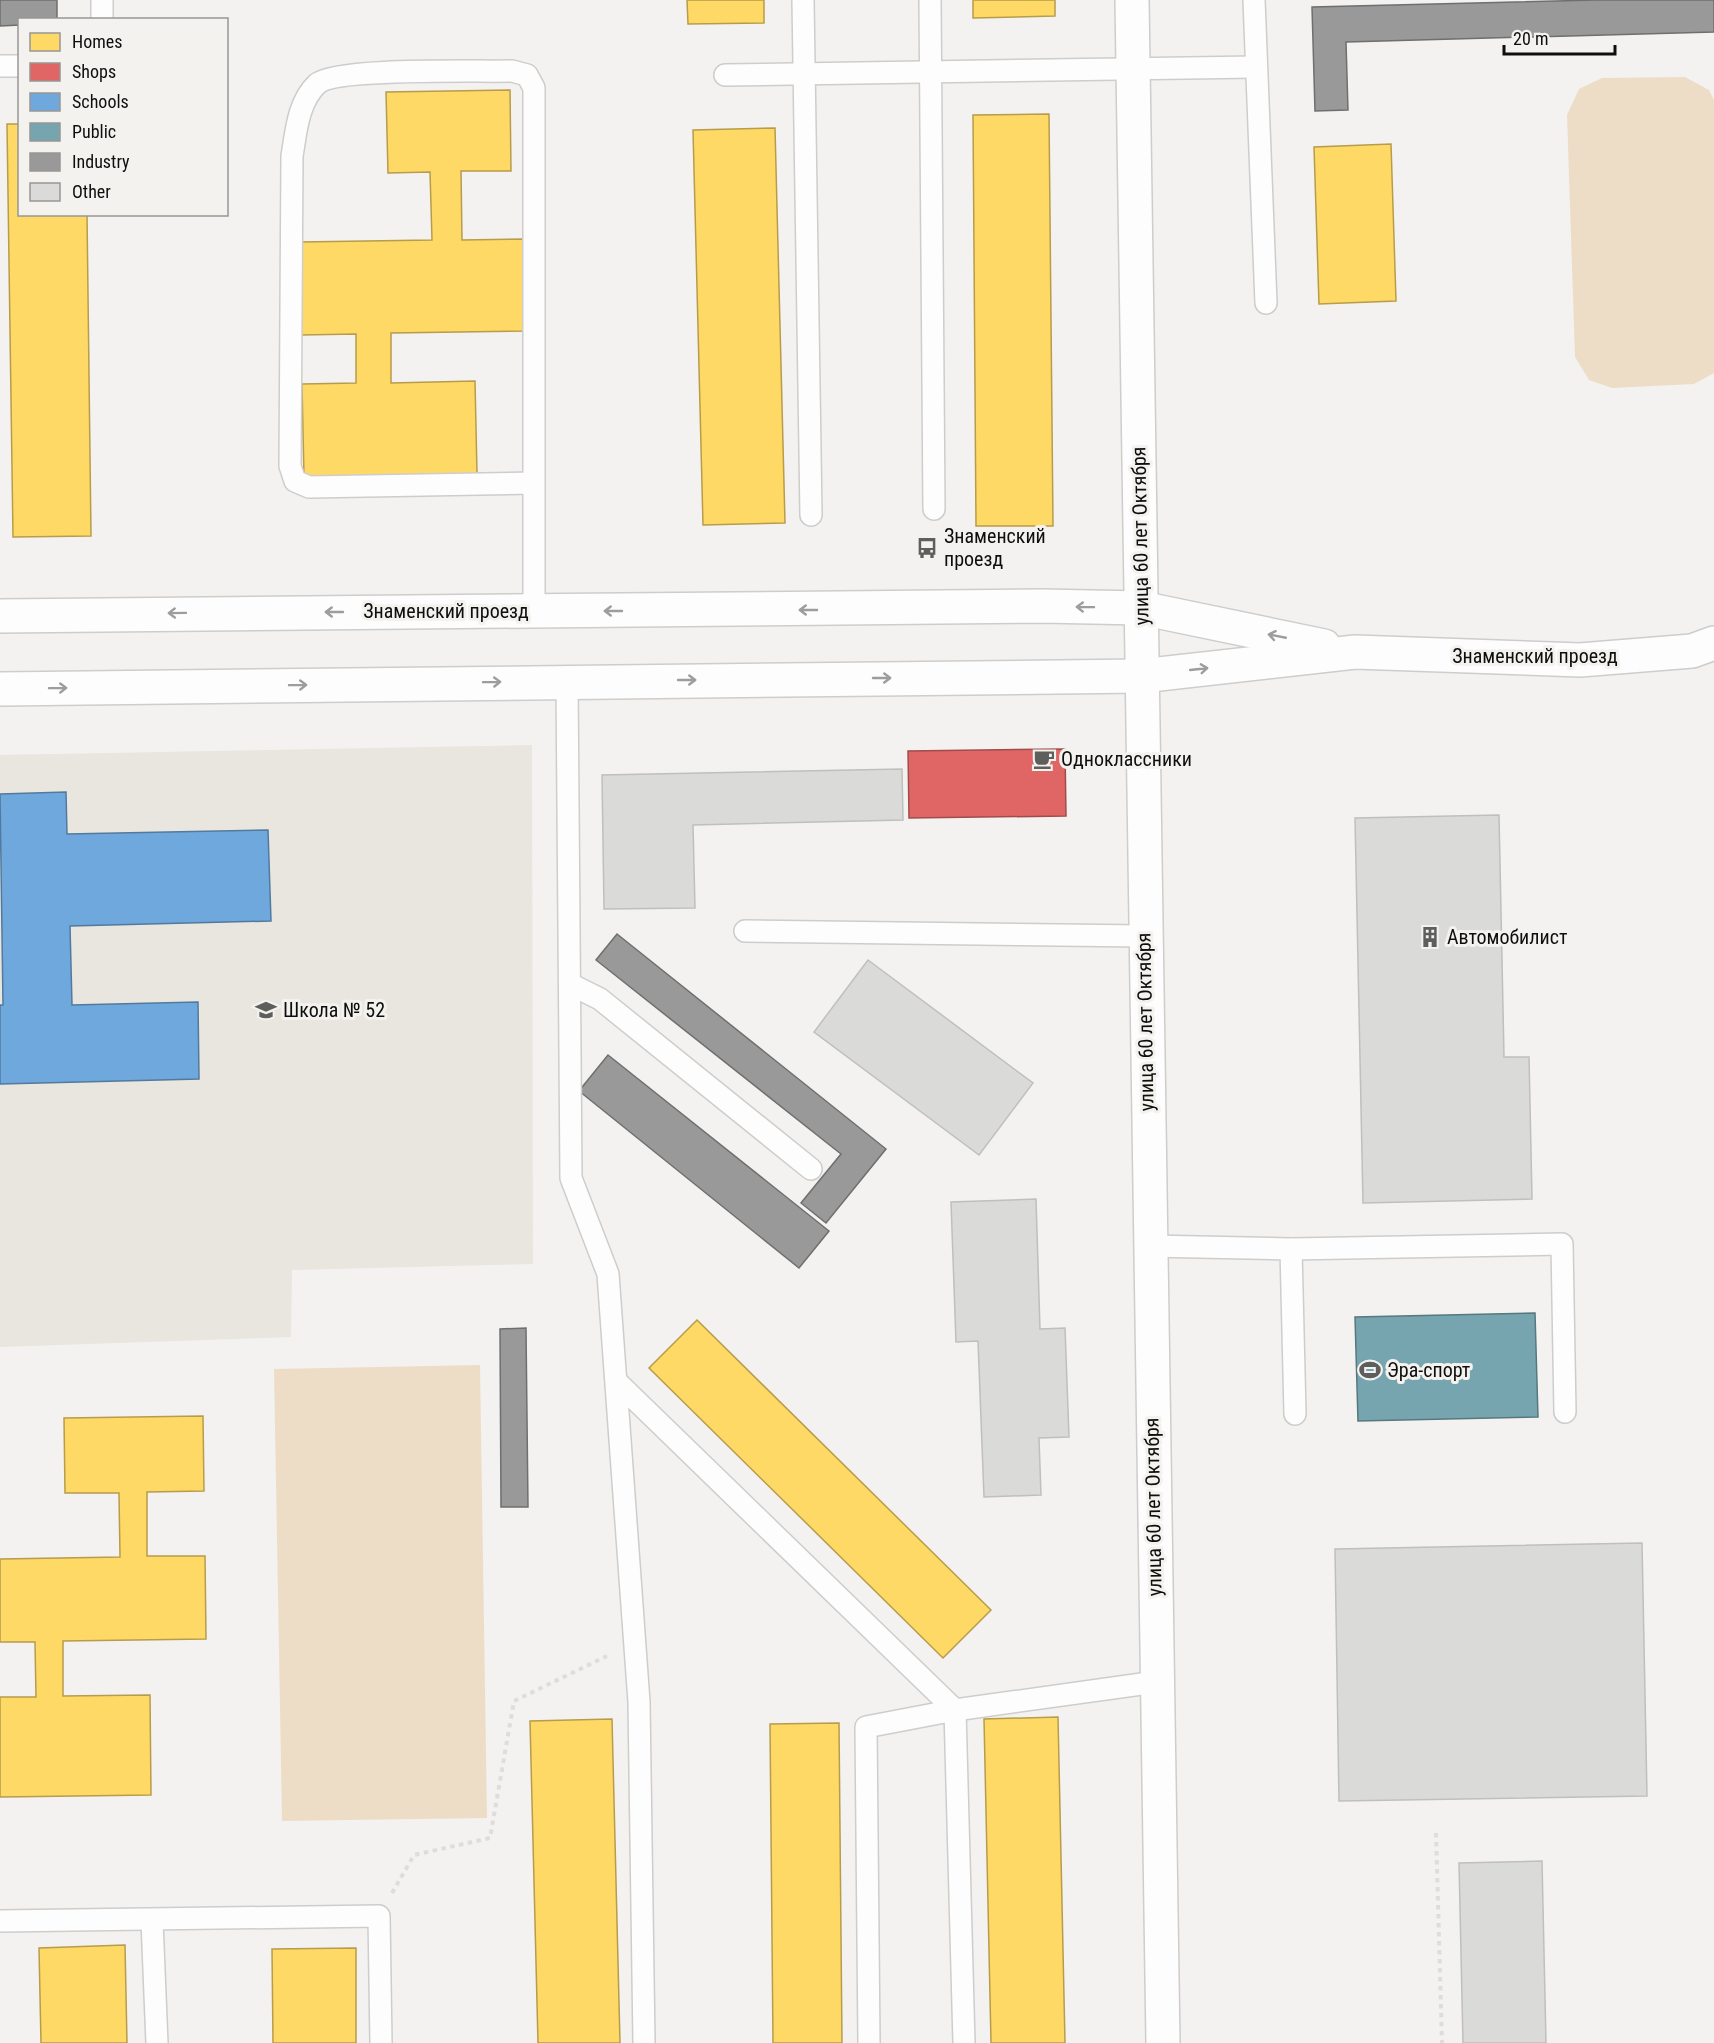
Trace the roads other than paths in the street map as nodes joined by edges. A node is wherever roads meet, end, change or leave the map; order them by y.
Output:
1 (102, 0) edge
2 (803, 0) edge
3 (930, 0) edge
4 (1132, 0) edge
5 (1254, 0) edge
6 (102, 18) edge
7 (0, 66) edge
8 (18, 66) edge
9 (1132, 67) junction
10 (1256, 67) junction
11 (931, 71) junction
12 (804, 73) junction
13 (725, 75) dead end
14 (1266, 303) dead end
15 (533, 483) junction
16 (934, 509) dead end
17 (810, 515) dead end
18 (1141, 608) junction
19 (534, 611) junction
20 (0, 616) edge
21 (1714, 643) edge
22 (1355, 652) junction
23 (1141, 676) junction
24 (567, 681) junction
25 (0, 689) edge
26 (746, 931) dead end
27 (1144, 936) junction
28 (570, 984) junction
29 (811, 1169) dead end
30 (1149, 1246) junction
31 (1291, 1249) junction
32 (617, 1382) junction
33 (1565, 1412) dead end
34 (1294, 1414) dead end
35 (1156, 1682) junction
36 (955, 1710) junction
37 (0, 1921) edge
38 (152, 1921) junction
39 (157, 2043) edge
40 (381, 2043) edge
41 (644, 2043) edge
42 (869, 2043) edge
43 (964, 2043) edge
44 (1162, 2043) edge

1 - 6 lane
2 - 12 lane
3 - 11 lane
4 - 9 main road, улица 60 лет Октября
5 - 10 lane
7 - 8 lane
9 - 10 lane
9 - 11 lane
9 - 18 main road, улица 60 лет Октября
10 - 14 lane
11 - 12 lane
11 - 16 lane
12 - 13 lane
12 - 17 lane
15 - 15 lane
15 - 19 lane
18 -> 19 main road, Знаменский проезд
22 -> 18 main road, Знаменский проезд
18 - 23 main road, улица 60 лет Октября
19 -> 20 main road, Знаменский проезд
21 - 22 main road, Знаменский проезд
23 -> 22 main road, Знаменский проезд
24 -> 23 main road, Знаменский проезд
23 - 27 main road, улица 60 лет Октября
25 -> 24 main road, Знаменский проезд
24 - 28 lane
26 - 27 lane
27 - 30 main road, улица 60 лет Октября
28 - 29 lane
28 - 32 lane
30 - 31 lane
30 - 35 main road, улица 60 лет Октября
31 - 33 lane
31 - 34 lane
32 - 36 lane
32 - 41 lane
35 - 36 lane
35 - 44 main road, улица 60 лет Октября
36 - 42 lane
36 - 43 lane
37 - 38 lane
38 - 39 lane
38 - 40 lane

